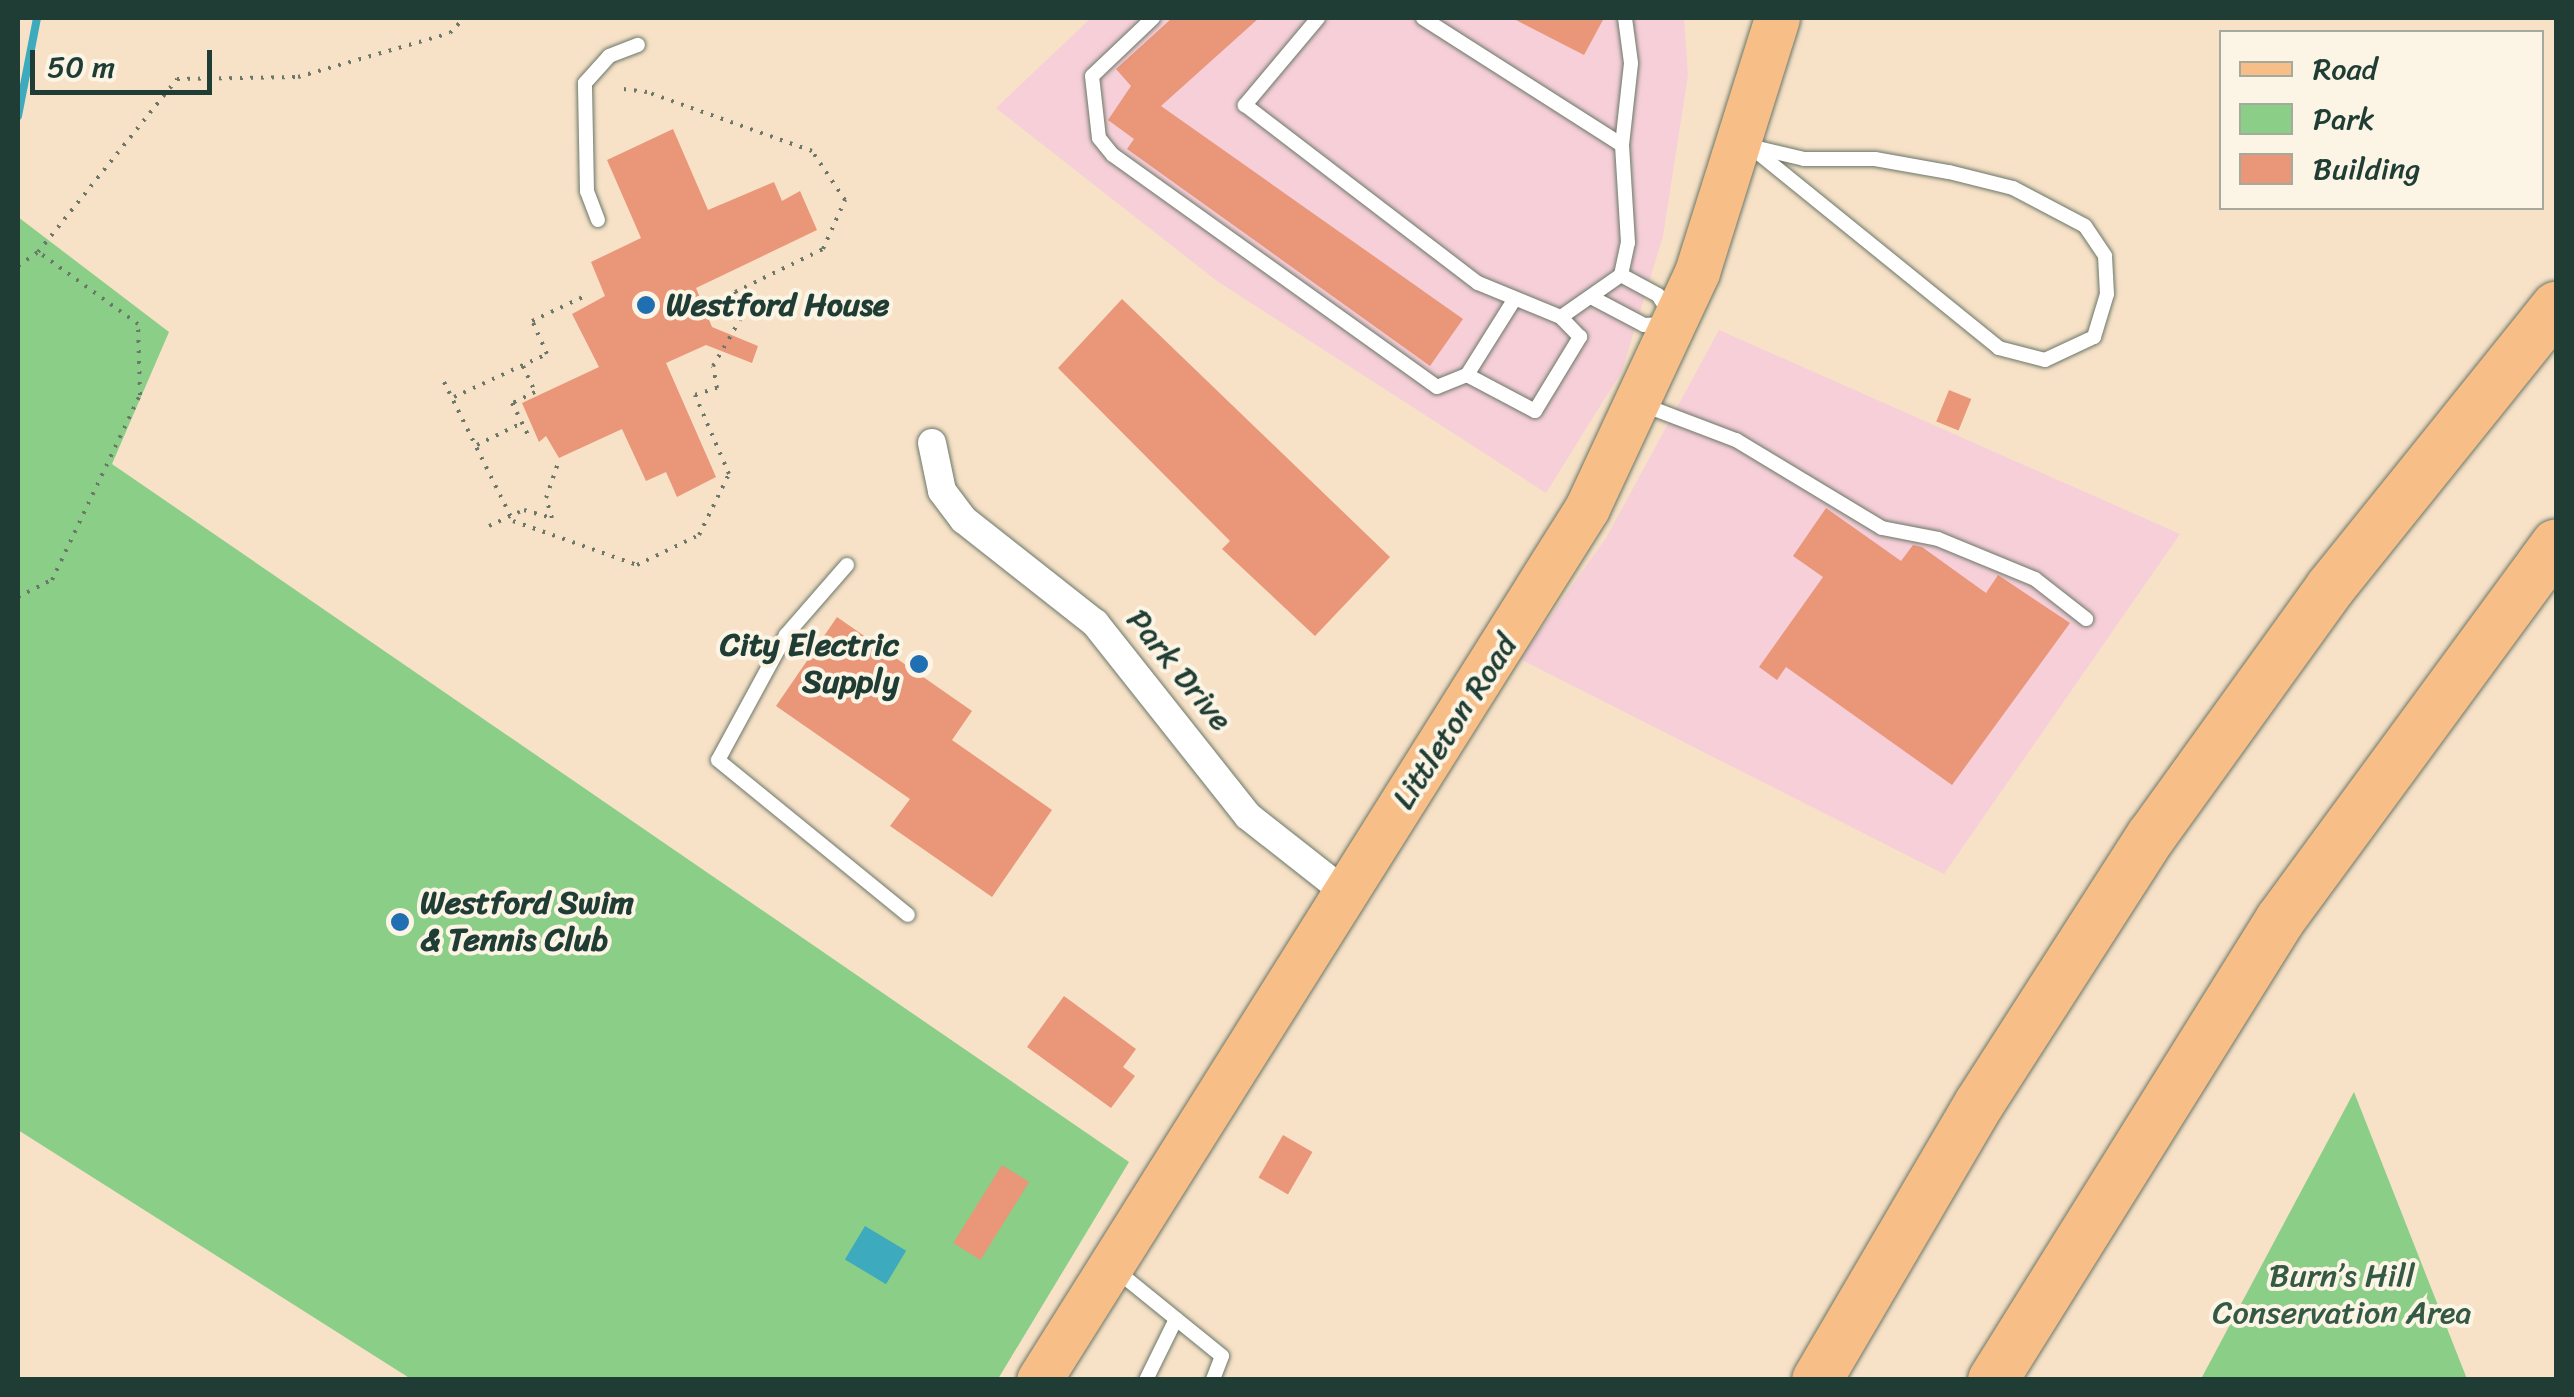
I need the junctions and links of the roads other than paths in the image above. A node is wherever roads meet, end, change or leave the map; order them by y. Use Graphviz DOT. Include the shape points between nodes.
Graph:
graph roads {
  1 [pos="1152,18"];
  2 [pos="1318,18"];
  3 [pos="1423,18"];
  4 [pos="1625,18"];
  5 [pos="1777,18"];
  6 [pos="638,45"];
  7 [pos="1622,145"];
  8 [pos="1749,148"];
  9 [pos="598,220"];
  10 [pos="1621,275"];
  11 [pos="1591,296"];
  12 [pos="1514,300"];
  13 [pos="2556,307"];
  14 [pos="1561,317"];
  15 [pos="1675,323"];
  16 [pos="1467,375"];
  17 [pos="1640,404"];
  18 [pos="932,443"];
  19 [pos="2556,544"];
  20 [pos="847,566"];
  21 [pos="2086,619"];
  22 [pos="1346,893"];
  23 [pos="908,914"];
  24 [pos="1109,1264"];
  25 [pos="1176,1319"];
  26 [pos="1039,1380"];
  27 [pos="1146,1380"];
  28 [pos="1213,1380"];
  29 [pos="1817,1380"];
  30 [pos="1993,1380"];
  1 -- 16 [label="lane" via="1092,76 1099,138 1113,155 1437,387"];
  2 -- 12 [label="lane" via="1245,105 1478,283"];
  3 -- 7 [label="lane"];
  4 -- 7 [label="lane" via="1631,63"];
  5 -- 8 [label="main road, Littleton Road"];
  6 -- 9 [label="lane" via="609,56 585,83 587,191"];
  7 -- 10 [label="lane" via="1628,243"];
  8 -- 8 [label="lane" via="1949,172 2012,188 2085,226 2104,256 2107,294 2094,337 2044,360 1999,348"];
  8 -- 15 [label="main road, Littleton Road"];
  10 -- 11 [label="lane"];
  10 -- 15 [label="lane" via="1658,295"];
  11 -- 14 [label="lane"];
  11 -- 15 [label="lane" via="1644,325"];
  12 -- 14 [label="lane"];
  12 -- 16 [label="lane"];
  13 -- 29 [label="highway" via="2330,588 2152,835 1903,1228"];
  14 -- 16 [label="lane" via="1580,337 1535,412"];
  15 -- 17 [label="main road, Littleton Road"];
  17 -- 21 [label="lane" via="1736,440 1882,528 1938,539 2035,578"];
  17 -- 22 [label="main road, Littleton Road" via="1558,561"];
  18 -- 22 [label="street, Park Drive" via="942,491 964,520 1095,623 1248,816"];
  19 -- 30 [label="highway" via="2280,920"];
  20 -- 23 [label="lane" via="786,635 718,760"];
  22 -- 24 [label="main road, Littleton Road"];
  24 -- 25 [label="lane"];
  24 -- 26 [label="main road, Littleton Road"];
  25 -- 27 [label="lane"];
  25 -- 28 [label="lane" via="1222,1356"];
}
